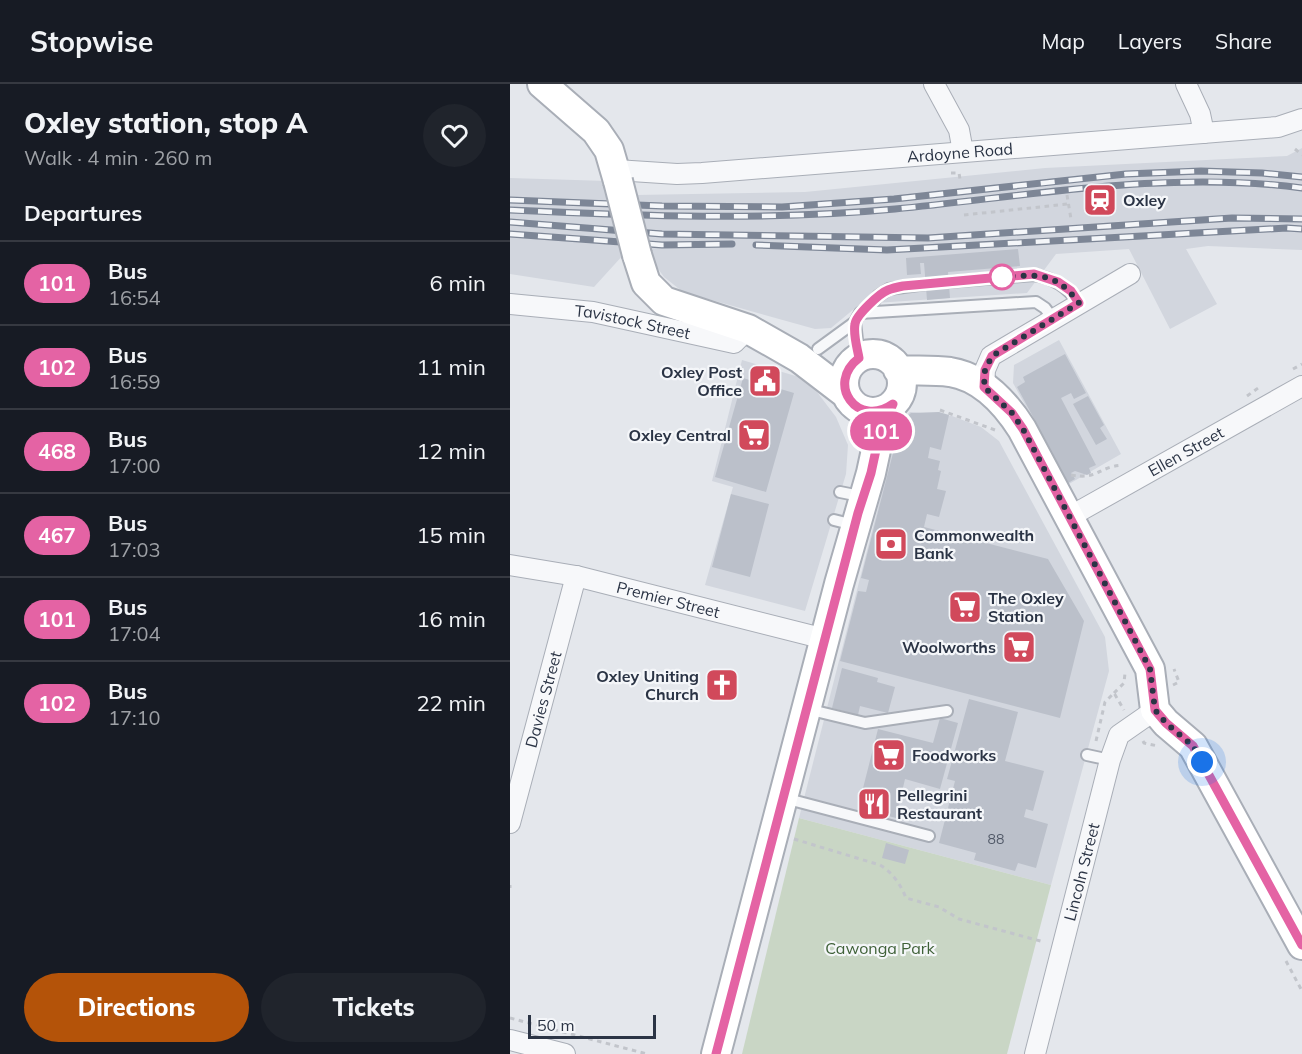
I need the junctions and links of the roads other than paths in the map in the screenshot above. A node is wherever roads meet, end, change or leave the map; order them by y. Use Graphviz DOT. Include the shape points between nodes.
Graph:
graph roads {
  1 [pos="542,84"];
  2 [pos="934,84"];
  3 [pos="1186,84"];
  4 [pos="1302,119"];
  5 [pos="1204,133"];
  6 [pos="963,152"];
  7 [pos="617,175"];
  8 [pos="1130,274"];
  9 [pos="949,282"];
  10 [pos="926,284"];
  11 [pos="1079,303"];
  12 [pos="510,304"];
  13 [pos="857,318"];
  14 [pos="1054,320"];
  15 [pos="748,329"];
  16 [pos="818,349"];
  17 [pos="857,359"];
  18 [pos="1302,386"];
  19 [pos="984,387"];
  20 [pos="896,390"];
  21 [pos="849,398"];
  22 [pos="849,509"];
  23 [pos="1069,517"];
  24 [pos="510,565"];
  25 [pos="576,576"];
  26 [pos="825,639"];
  27 [pos="807,709"];
  28 [pos="1155,710"];
  29 [pos="947,711"];
  30 [pos="1087,755"];
  31 [pos="1110,760"];
  32 [pos="784,798"];
  33 [pos="510,823"];
  34 [pos="928,836"];
  35 [pos="1302,945"];
  36 [pos="510,1040"];
  37 [pos="565,1054"];
  38 [pos="716,1054"];
  39 [pos="1035,1054"];
  1 -- 7 [label="main road" via="596,131 609,150"];
  2 -- 6 [label="street" via="959,130"];
  3 -- 5 [label="street"];
  4 -- 5 [label="street, Ardoyne Road" via="1278,127"];
  5 -- 6 [label="street, Ardoyne Road"];
  6 -- 7 [label="street, Ardoyne Road" via="694,174"];
  7 -- 15 [label="main road, bridge" via="646,283 664,301"];
  8 -- 11 [label="street"];
  9 -- 11 [label="lane" via="1034,274 1058,282"];
  10 -- 13 [label="lane" via="889,289"];
  11 -- 14 [label="street"];
  12 -- 15 [label="street, Tavistock Street" via="593,312 734,343"];
  13 -- 14 [label="lane" via="1036,302"];
  13 -- 16 [label="lane"];
  13 -- 17 [label="lane"];
  14 -- 19 [label="street" via="992,356 985,370"];
  15 -- 16 [label="main road" via="770,328"];
  15 -- 21 [label="main road" via="799,358"];
  16 -- 17 [label="main road"];
  17 -- 20 [label="main road" via="875,354 892,362"];
  17 -- 21 [label="main road" via="845,375"];
  18 -- 23 [label="street, Ellen Street"];
  19 -- 20 [label="main road"];
  19 -- 23 [label="main road" via="1023,429"];
  20 -- 21 [label="main road" via="885,409 876,412 858,408"];
  20 -- 22 [label="main road" via="879,436 871,473"];
  21 -- 22 [label="main road" via="862,446"];
  22 -- 26 [label="main road"];
  23 -- 28 [label="main road" via="1150,669"];
  24 -- 25 [label="street, Premier Street"];
  25 -- 26 [label="street, Premier Street"];
  25 -- 33 [label="street, Davies Street"];
  26 -- 27 [label="main road"];
  27 -- 29 [label="lane" via="865,723"];
  27 -- 32 [label="main road"];
  28 -- 31 [label="street, Lincoln Street" via="1119,735"];
  28 -- 35 [label="main road" via="1193,746"];
  30 -- 31 [label="lane"];
  31 -- 39 [label="street, Lincoln Street"];
  32 -- 34 [label="lane"];
  32 -- 38 [label="main road"];
  36 -- 37 [label="street"];
}
